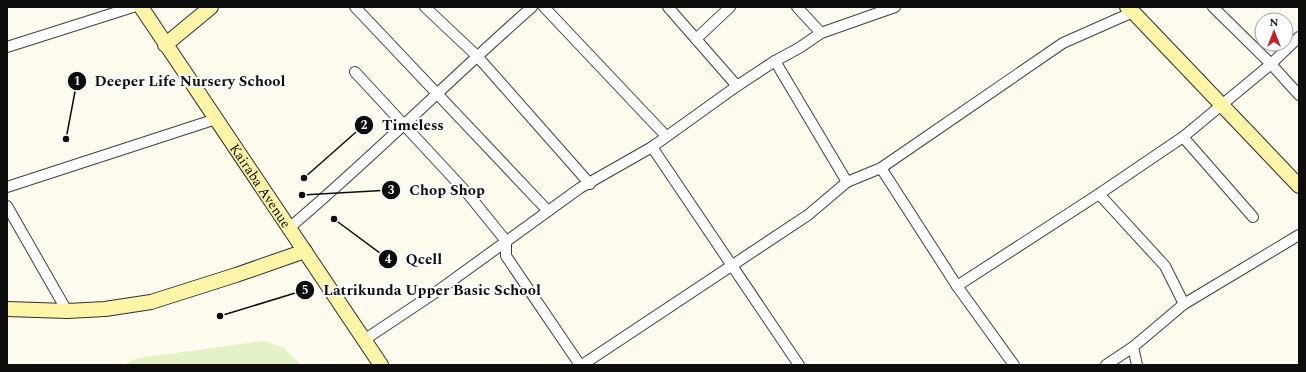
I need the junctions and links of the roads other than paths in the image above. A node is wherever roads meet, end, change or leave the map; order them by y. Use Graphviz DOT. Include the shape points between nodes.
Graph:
graph roads {
  1 [pos="133,7"];
  2 [pos="141,7"];
  3 [pos="211,7"];
  4 [pos="355,7"];
  5 [pos="425,7"];
  6 [pos="532,7"];
  7 [pos="544,7"];
  8 [pos="668,7"];
  9 [pos="730,7"];
  10 [pos="797,7"];
  11 [pos="895,7"];
  12 [pos="1213,7"];
  13 [pos="1130,9"];
  14 [pos="821,33"];
  15 [pos="1299,37"];
  16 [pos="696,39"];
  17 [pos="165,45"];
  18 [pos="7,47"];
  19 [pos="477,56"];
  20 [pos="775,61"];
  21 [pos="1271,64"];
  22 [pos="355,72"];
  23 [pos="737,86"];
  24 [pos="437,93"];
  25 [pos="1299,95"];
  26 [pos="1221,104"];
  27 [pos="216,119"];
  28 [pos="405,126"];
  29 [pos="666,136"];
  30 [pos="1183,137"];
  31 [pos="652,147"];
  32 [pos="881,168"];
  33 [pos="847,182"];
  34 [pos="590,184"];
  35 [pos="1299,186"];
  36 [pos="7,187"];
  37 [pos="1099,194"];
  38 [pos="7,206"];
  39 [pos="548,211"];
  40 [pos="1253,217"];
  41 [pos="289,228"];
  42 [pos="1299,235"];
  43 [pos="506,241"];
  44 [pos="305,251"];
  45 [pos="733,266"];
  46 [pos="957,286"];
  47 [pos="1184,304"];
  48 [pos="7,310"];
  49 [pos="67,312"];
  50 [pos="364,340"];
  51 [pos="1133,347"];
  52 [pos="381,365"];
  53 [pos="581,365"];
  54 [pos="799,365"];
  55 [pos="1014,365"];
  56 [pos="1106,365"];
  57 [pos="1137,365"];
  1 -- 18 [label="street"];
  2 -- 17 [label="street, Kairaba Avenue"];
  3 -- 17 [label="street"];
  4 -- 24 [label="street"];
  5 -- 19 [label="street"];
  6 -- 19 [label="street"];
  7 -- 29 [label="street"];
  8 -- 16 [label="street"];
  9 -- 16 [label="street"];
  10 -- 14 [label="street"];
  11 -- 14 [label="street"];
  12 -- 21 [label="street"];
  13 -- 26 [label="street"];
  13 -- 32 [label="street" via="1063,43"];
  14 -- 20 [label="street"];
  15 -- 21 [label="street"];
  16 -- 23 [label="street"];
  17 -- 27 [label="street, Kairaba Avenue"];
  19 -- 24 [label="street"];
  19 -- 34 [label="street"];
  20 -- 23 [label="street"];
  20 -- 33 [label="street"];
  21 -- 25 [label="street"];
  21 -- 26 [label="street"];
  22 -- 28 [label="street"];
  23 -- 29 [label="street"];
  24 -- 28 [label="street"];
  24 -- 39 [label="street"];
  26 -- 30 [label="street"];
  26 -- 35 [label="street"];
  27 -- 36 [label="street"];
  27 -- 41 [label="street, Kairaba Avenue"];
  28 -- 41 [label="street"];
  28 -- 43 [label="street" via="468,194"];
  29 -- 31 [label="street"];
  30 -- 37 [label="street"];
  30 -- 40 [label="street"];
  31 -- 34 [label="street"];
  31 -- 45 [label="street"];
  32 -- 33 [label="street"];
  32 -- 46 [label="street"];
  33 -- 45 [label="street" via="808,215"];
  34 -- 39 [label="street" via="580,188"];
  37 -- 46 [label="street"];
  37 -- 47 [label="street" via="1165,266"];
  38 -- 49 [label="street"];
  39 -- 43 [label="street"];
  41 -- 44 [label="street, Kairaba Avenue"];
  42 -- 47 [label="street"];
  43 -- 50 [label="street"];
  43 -- 53 [label="street" via="506,256"];
  44 -- 49 [label="street" via="236,276 150,302"];
  44 -- 50 [label="street, Kairaba Avenue"];
  45 -- 53 [label="street"];
  45 -- 54 [label="street"];
  46 -- 55 [label="street"];
  47 -- 51 [label="street"];
  48 -- 49 [label="street"];
  50 -- 52 [label="street, Kairaba Avenue"];
  51 -- 56 [label="street"];
  51 -- 57 [label="street"];
}
